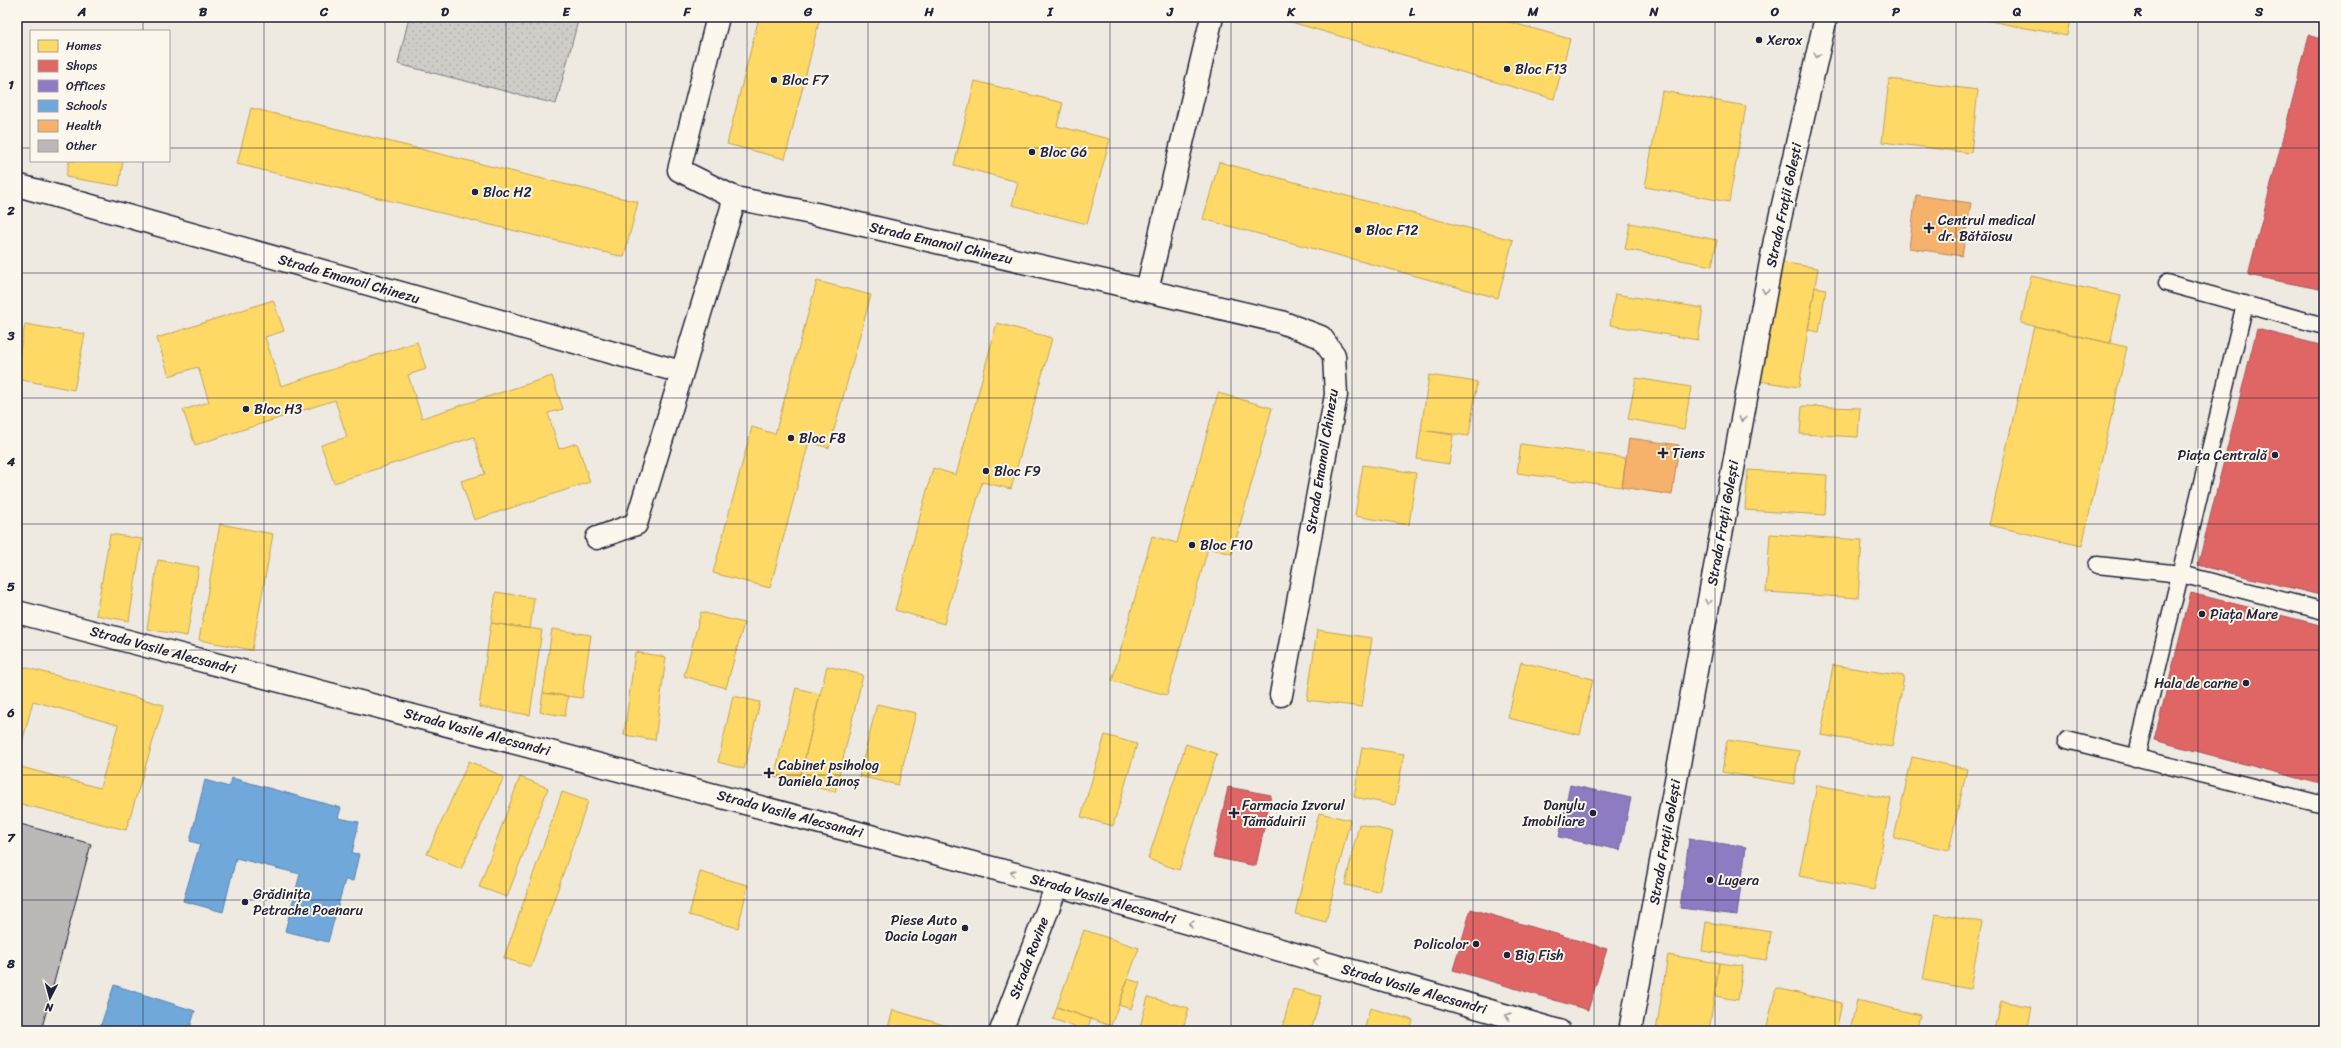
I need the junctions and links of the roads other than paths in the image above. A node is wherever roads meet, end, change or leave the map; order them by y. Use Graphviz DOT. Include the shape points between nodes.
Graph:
graph roads {
  1 [pos="718,17"];
  2 [pos="1212,17"];
  3 [pos="1826,17"];
  4 [pos="17,185"];
  5 [pos="735,198"];
  6 [pos="2167,283"];
  7 [pos="1148,290"];
  8 [pos="2245,304"];
  9 [pos="2324,326"];
  10 [pos="681,372"];
  11 [pos="597,538"];
  12 [pos="2097,565"];
  13 [pos="2180,574"];
  14 [pos="2324,611"];
  15 [pos="17,612"];
  16 [pos="1281,695"];
  17 [pos="2067,740"];
  18 [pos="2136,758"];
  19 [pos="2324,804"];
  20 [pos="1057,885"];
  21 [pos="1001,1031"];
  22 [pos="1559,1031"];
  23 [pos="1630,1031"];
  1 -- 5 [label="street, Strada Emanoil Chinezu" via="678,170"];
  2 -- 7 [label="street"];
  3 -- 23 [label="street, Strada Frații Golești, one-way" via="1775,240"];
  4 -- 10 [label="street, Strada Emanoil Chinezu"];
  5 -- 7 [label="street, Strada Emanoil Chinezu"];
  5 -- 10 [label="street"];
  6 -- 8 [label="lane"];
  7 -- 16 [label="street, Strada Emanoil Chinezu" via="1281,322 1321,337 1334,355 1336,395"];
  8 -- 9 [label="lane"];
  8 -- 13 [label="lane"];
  10 -- 11 [label="street" via="636,524"];
  12 -- 13 [label="lane"];
  13 -- 14 [label="lane"];
  13 -- 18 [label="lane"];
  20 -- 15 [label="street, Strada Vasile Alecsandri, one-way"];
  17 -- 18 [label="lane"];
  18 -- 19 [label="lane"];
  20 -- 21 [label="street, Strada Rovine"];
  22 -- 20 [label="street, Strada Vasile Alecsandri, one-way"];
}
